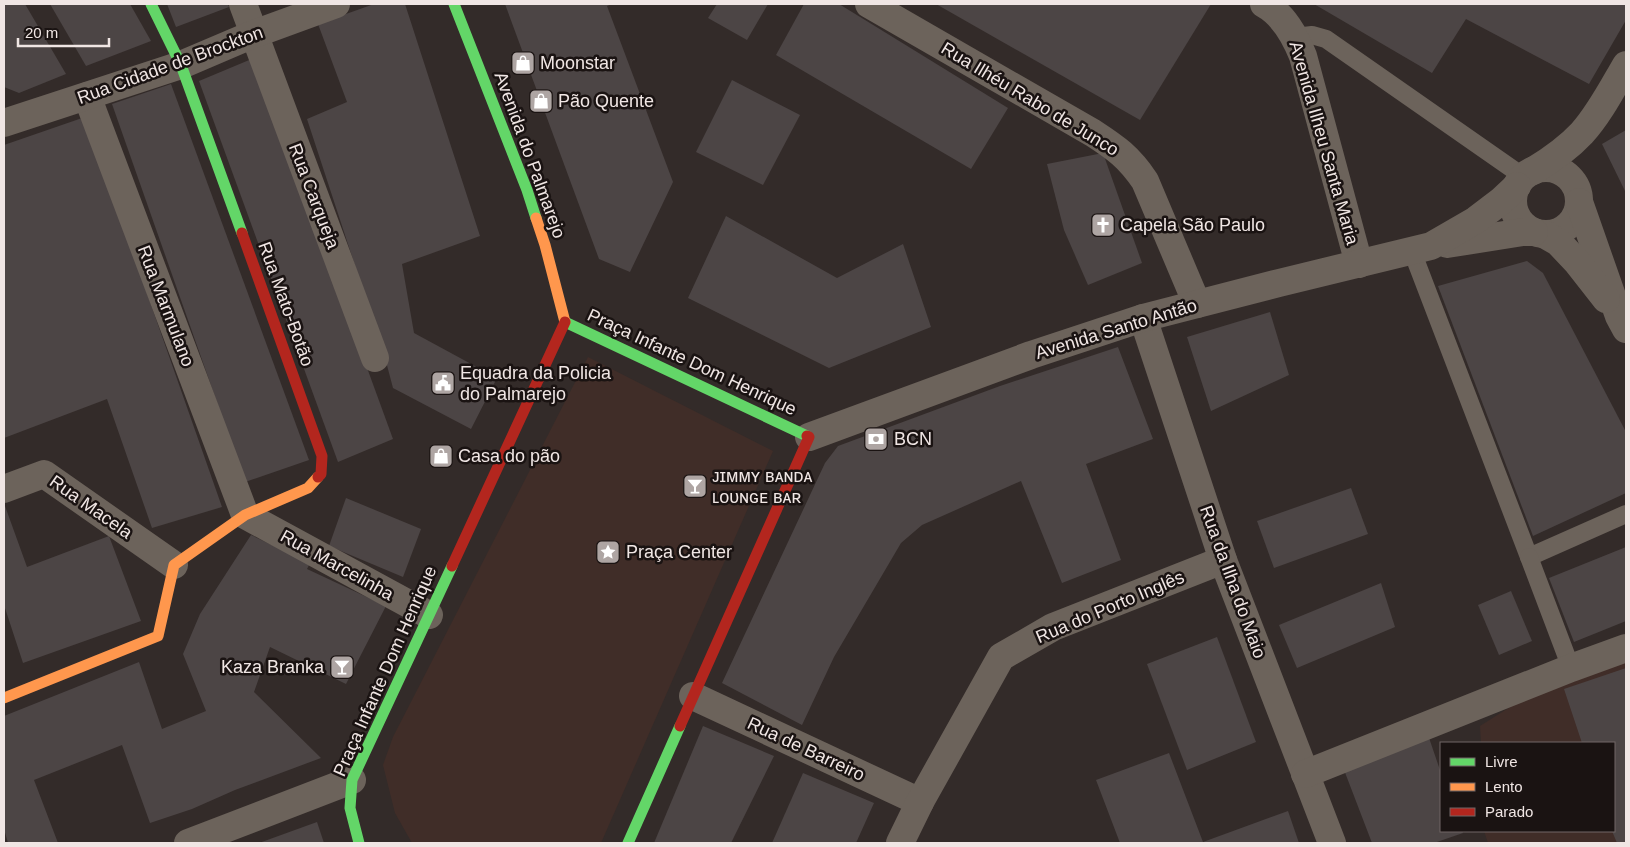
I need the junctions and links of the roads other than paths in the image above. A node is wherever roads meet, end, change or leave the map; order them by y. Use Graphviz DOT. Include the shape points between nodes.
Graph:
graph roads {
  1 [pos="151,4"];
  2 [pos="243,4"];
  3 [pos="336,4"];
  4 [pos="454,4"];
  5 [pos="869,4"];
  6 [pos="1268,5"];
  7 [pos="254,34"];
  8 [pos="1295,38"];
  9 [pos="1626,64"];
  10 [pos="181,65"];
  11 [pos="87,96"];
  12 [pos="1601,106"];
  13 [pos="4,123"];
  14 [pos="1525,178"];
  15 [pos="1579,197"];
  16 [pos="1539,233"];
  17 [pos="1422,249"];
  18 [pos="1359,264"];
  19 [pos="1197,304"];
  20 [pos="1144,318"];
  21 [pos="565,322"];
  22 [pos="1623,322"];
  23 [pos="375,358"];
  24 [pos="809,438"];
  25 [pos="4,489"];
  26 [pos="1626,514"];
  27 [pos="244,515"];
  28 [pos="1528,557"];
  29 [pos="1223,560"];
  30 [pos="174,565"];
  31 [pos="428,615"];
  32 [pos="1626,648"];
  33 [pos="1571,668"];
  34 [pos="693,696"];
  35 [pos="4,698"];
  36 [pos="1305,774"];
  37 [pos="352,780"];
  38 [pos="920,802"];
  39 [pos="188,843"];
  40 [pos="359,843"];
  41 [pos="628,843"];
  42 [pos="900,843"];
  43 [pos="1332,843"];
  1 -- 10 [label="street, Rua Mato-Botão"];
  2 -- 7 [label="street, Rua Carqueja"];
  3 -- 7 [label="street, Rua Cidade de Brockton"];
  4 -- 21 [label="street, Avenida do Palmarejo" via="527,190"];
  5 -- 19 [label="street, Rua Ilhéu Rabo de Junco" via="1123,153 1145,181"];
  6 -- 8 [label="street, Avenida Ilheu Santa Maria"];
  7 -- 10 [label="street, Rua Cidade de Brockton"];
  7 -- 23 [label="street, Rua Carqueja"];
  8 -- 14 [label="lane" via="1312,35 1326,39"];
  8 -- 18 [label="street, Avenida Ilheu Santa Maria" via="1303,56"];
  9 -- 12 [label="street"];
  10 -- 11 [label="street, Rua Cidade de Brockton"];
  10 -- 27 [label="street, Rua Mato-Botão" via="322,456 321,474 308,488"];
  11 -- 13 [label="street, Rua Cidade de Brockton"];
  11 -- 27 [label="street, Rua Marmulano"];
  12 -- 14 [label="street, Avenida Santo Antão" via="1571,144"];
  12 -- 15 [label="street" via="1584,144"];
  14 -- 15 [label="street" via="1545,168 1556,169 1567,175"];
  14 -- 16 [label="street" via="1514,197 1514,208 1524,226"];
  14 -- 17 [label="street, Avenida Santo Antão" via="1476,220"];
  15 -- 16 [label="street" via="1578,212 1572,222 1554,233"];
  15 -- 22 [label="street"];
  16 -- 17 [label="street, Avenida Santo Antão" via="1523,232"];
  16 -- 22 [label="street" via="1558,242 1568,252"];
  17 -- 18 [label="street, Avenida Santo Antão"];
  17 -- 28 [label="lane"];
  18 -- 19 [label="street, Avenida Santo Antão"];
  19 -- 20 [label="street, Avenida Santo Antão"];
  20 -- 24 [label="street, Avenida Santo Antão" via="1032,355"];
  20 -- 29 [label="street, Rua da Ilha do Maio"];
  21 -- 24 [label="street, Praça Infante Dom Henrique"];
  21 -- 31 [label="street, Praça Infante Dom Henrique"];
  24 -- 34 [label="street, Praça Infante Dom Henrique"];
  25 -- 30 [label="street, Rua Macela" via="44,474"];
  26 -- 28 [label="lane"];
  27 -- 30 [label="street, Rua Mato-Botão"];
  27 -- 31 [label="street, Rua Marcelinha"];
  28 -- 33 [label="lane"];
  29 -- 36 [label="street, Rua da Ilha do Maio"];
  29 -- 38 [label="street, Rua do Porto Inglês" via="1053,627 1001,657"];
  30 -- 35 [label="street" via="158,636"];
  31 -- 37 [label="street, Praça Infante Dom Henrique"];
  32 -- 33 [label="street"];
  33 -- 36 [label="street"];
  34 -- 38 [label="street, Rua de Barreiro"];
  34 -- 41 [label="street, Praça Infante Dom Henrique"];
  36 -- 43 [label="street, Rua da Ilha do Maio"];
  37 -- 39 [label="street"];
  37 -- 40 [label="street, Praça Infante Dom Henrique" via="350,808"];
  38 -- 42 [label="street, Rua do Porto Inglês"];
}
